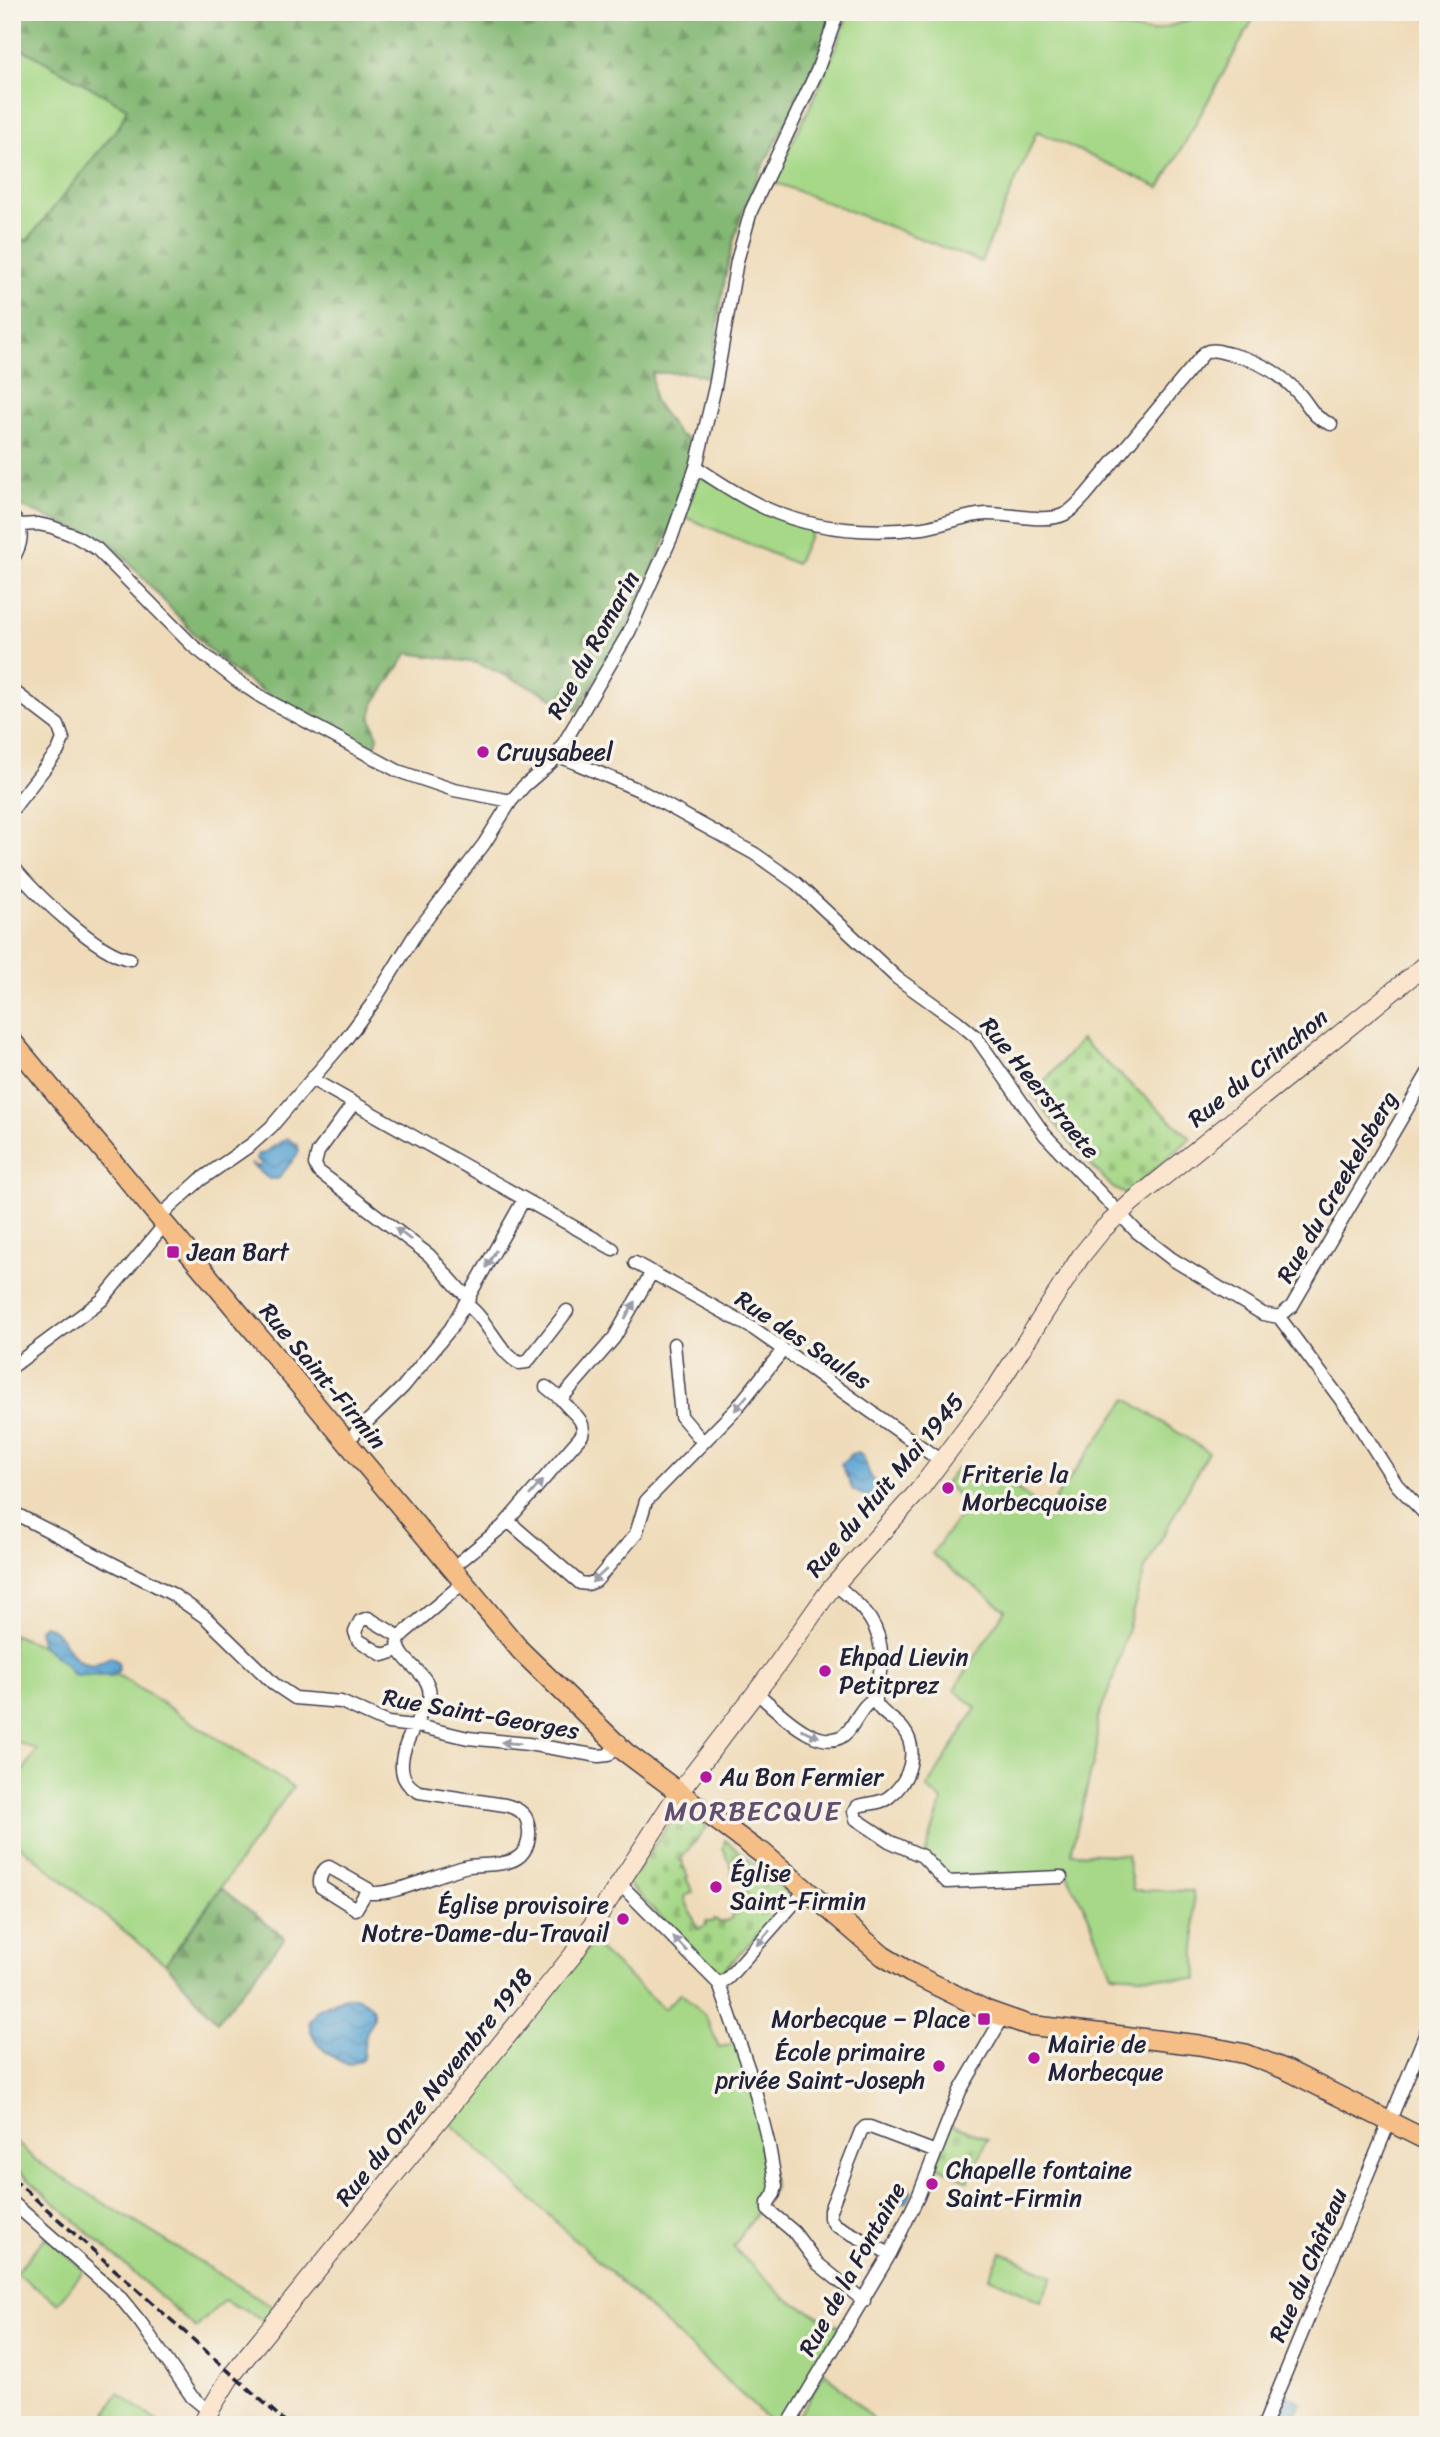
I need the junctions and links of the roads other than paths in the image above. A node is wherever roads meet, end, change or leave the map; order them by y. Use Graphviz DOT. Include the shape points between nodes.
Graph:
graph roads {
  1 [pos="838,12"];
  2 [pos="1331,424"];
  3 [pos="696,467"];
  4 [pos="16,520"];
  5 [pos="12,560"];
  6 [pos="12,690"];
  7 [pos="557,755"];
  8 [pos="511,801"];
  9 [pos="12,810"];
  10 [pos="12,865"];
  11 [pos="130,959"];
  12 [pos="1428,963"];
  13 [pos="14,1043"];
  14 [pos="1428,1073"];
  15 [pos="313,1080"];
  16 [pos="353,1104"];
  17 [pos="524,1199"];
  18 [pos="1119,1214"];
  19 [pos="162,1221"];
  20 [pos="613,1249"];
  21 [pos="635,1263"];
  22 [pos="652,1272"];
  23 [pos="468,1301"];
  24 [pos="567,1311"];
  25 [pos="1279,1317"];
  26 [pos="674,1344"];
  27 [pos="783,1350"];
  28 [pos="12,1367"];
  29 [pos="546,1387"];
  30 [pos="561,1399"];
  31 [pos="346,1442"];
  32 [pos="703,1442"];
  33 [pos="941,1461"];
  34 [pos="12,1512"];
  35 [pos="1428,1517"];
  36 [pos="508,1521"];
  37 [pos="457,1576"];
  38 [pos="835,1584"];
  39 [pos="757,1693"];
  40 [pos="875,1699"];
  41 [pos="416,1726"];
  42 [pos="619,1743"];
  43 [pos="682,1790"];
  44 [pos="1061,1877"];
  45 [pos="621,1884"];
  46 [pos="805,1891"];
  47 [pos="366,1892"];
  48 [pos="719,1984"];
  49 [pos="1003,2017"];
  50 [pos="1428,2028"];
  51 [pos="1390,2122"];
  52 [pos="1428,2141"];
  53 [pos="936,2152"];
  54 [pos="12,2202"];
  55 [pos="890,2254"];
  56 [pos="864,2301"];
  57 [pos="205,2418"];
  58 [pos="788,2425"];
  59 [pos="1264,2425"];
  1 -- 3 [label="street, Rue du Romarin" via="817,71 762,182 747,223"];
  2 -- 3 [label="street" via="1315,416 1300,394 1273,371 1246,358 1210,350 1094,486 1060,516 985,514 918,528 829,527 765,509"];
  3 -- 7 [label="street, Rue du Romarin" via="638,615"];
  4 -- 5 [label="street" via="19,547"];
  4 -- 8 [label="street" via="60,530 97,550 201,653 263,698 398,771 454,790"];
  6 -- 9 [label="street" via="58,725 63,739"];
  7 -- 8 [label="street, Rue du Romarin"];
  7 -- 18 [label="street, Rue Heerstraete" via="639,790 755,854 796,883 897,978 971,1032 1045,1135"];
  8 -- 15 [label="street, Rue du Romarin" via="484,845 416,933 366,1013"];
  10 -- 11 [label="street" via="47,903 112,954"];
  12 -- 18 [label="street, Rue du Crinchon"];
  13 -- 19 [label="main road, Rue Saint-Firmin"];
  14 -- 25 [label="street, Rue du Creekelsberg" via="1292,1307"];
  15 -- 16 [label="street"];
  15 -- 19 [label="street, Rue du Romarin" via="259,1138 200,1180"];
  16 -- 17 [label="street"];
  23 -- 16 [label="street, one-way" via="429,1255 318,1171 318,1152"];
  17 -- 20 [label="street"];
  17 -- 23 [label="street, one-way"];
  18 -- 25 [label="street, Rue Heerstraete" via="1172,1259 1263,1314"];
  18 -- 33 [label="street, Rue du Huit Mai 1945" via="1081,1256 996,1388"];
  19 -- 28 [label="street" via="102,1300"];
  19 -- 31 [label="main road, Rue Saint-Firmin"];
  21 -- 22 [label="street, Rue des Saules"];
  22 -- 27 [label="street, Rue des Saules"];
  30 -- 22 [label="street, one-way" via="614,1338"];
  23 -- 24 [label="street" via="519,1363 527,1362"];
  23 -- 31 [label="street" via="408,1381"];
  25 -- 35 [label="street" via="1353,1416 1397,1485"];
  26 -- 32 [label="street" via="681,1416"];
  27 -- 32 [label="street, one-way"];
  27 -- 33 [label="street, Rue des Saules"];
  29 -- 30 [label="street"];
  36 -- 30 [label="street, one-way" via="582,1435 582,1422"];
  31 -- 37 [label="main road, Rue Saint-Firmin"];
  32 -- 36 [label="street, one-way" via="646,1501 636,1534 593,1583 578,1581"];
  33 -- 38 [label="street, Rue du Huit Mai 1945"];
  34 -- 41 [label="street, Rue Saint-Georges" via="172,1594 205,1617 290,1695 341,1702 382,1722"];
  36 -- 37 [label="street"];
  37 -- 41 [label="street" via="400,1643 431,1689"];
  37 -- 42 [label="main road, Rue Saint-Firmin" via="521,1651"];
  38 -- 39 [label="street, Rue du Huit Mai 1945"];
  38 -- 40 [label="street" via="865,1611 877,1633 881,1663"];
  39 -- 40 [label="street, one-way" via="802,1731 826,1739 845,1734"];
  39 -- 43 [label="street, Rue du Huit Mai 1945"];
  40 -- 44 [label="street" via="906,1734 911,1764 891,1796 860,1805 855,1809 856,1819 922,1856 952,1883"];
  42 -- 41 [label="street, Rue Saint-Georges, one-way" via="608,1755 599,1756"];
  41 -- 47 [label="street" via="401,1763 407,1784 431,1795 518,1810 528,1824 526,1847 511,1860 456,1869 381,1894"];
  42 -- 43 [label="main road, Rue Saint-Firmin"];
  43 -- 45 [label="street, Rue du Onze Novembre 1918"];
  43 -- 46 [label="main road, Rue Saint-Firmin" via="709,1804"];
  48 -- 45 [label="street, one-way"];
  45 -- 57 [label="street, Rue du Onze Novembre 1918" via="573,1955 233,2374"];
  46 -- 48 [label="street, one-way"];
  46 -- 49 [label="main road, Rue Saint-Firmin" via="889,1961"];
  48 -- 56 [label="street" via="751,2075 769,2146 776,2189 768,2210 791,2228 817,2263"];
  49 -- 51 [label="main road, Rue Saint-Firmin" via="1043,2027 1235,2051 1287,2070"];
  49 -- 53 [label="street, Rue de la Fontaine" via="960,2091"];
  50 -- 51 [label="street, Rue du Château"];
  51 -- 52 [label="main road, Rue Saint-Firmin"];
  51 -- 59 [label="street, Rue du Château"];
  53 -- 55 [label="street, Rue de la Fontaine"];
  53 -- 55 [label="street" via="870,2127 861,2130 830,2218"];
  54 -- 57 [label="street" via="119,2297"];
  55 -- 56 [label="street, Rue de la Fontaine"];
  56 -- 58 [label="street, Rue de la Fontaine"];
}
